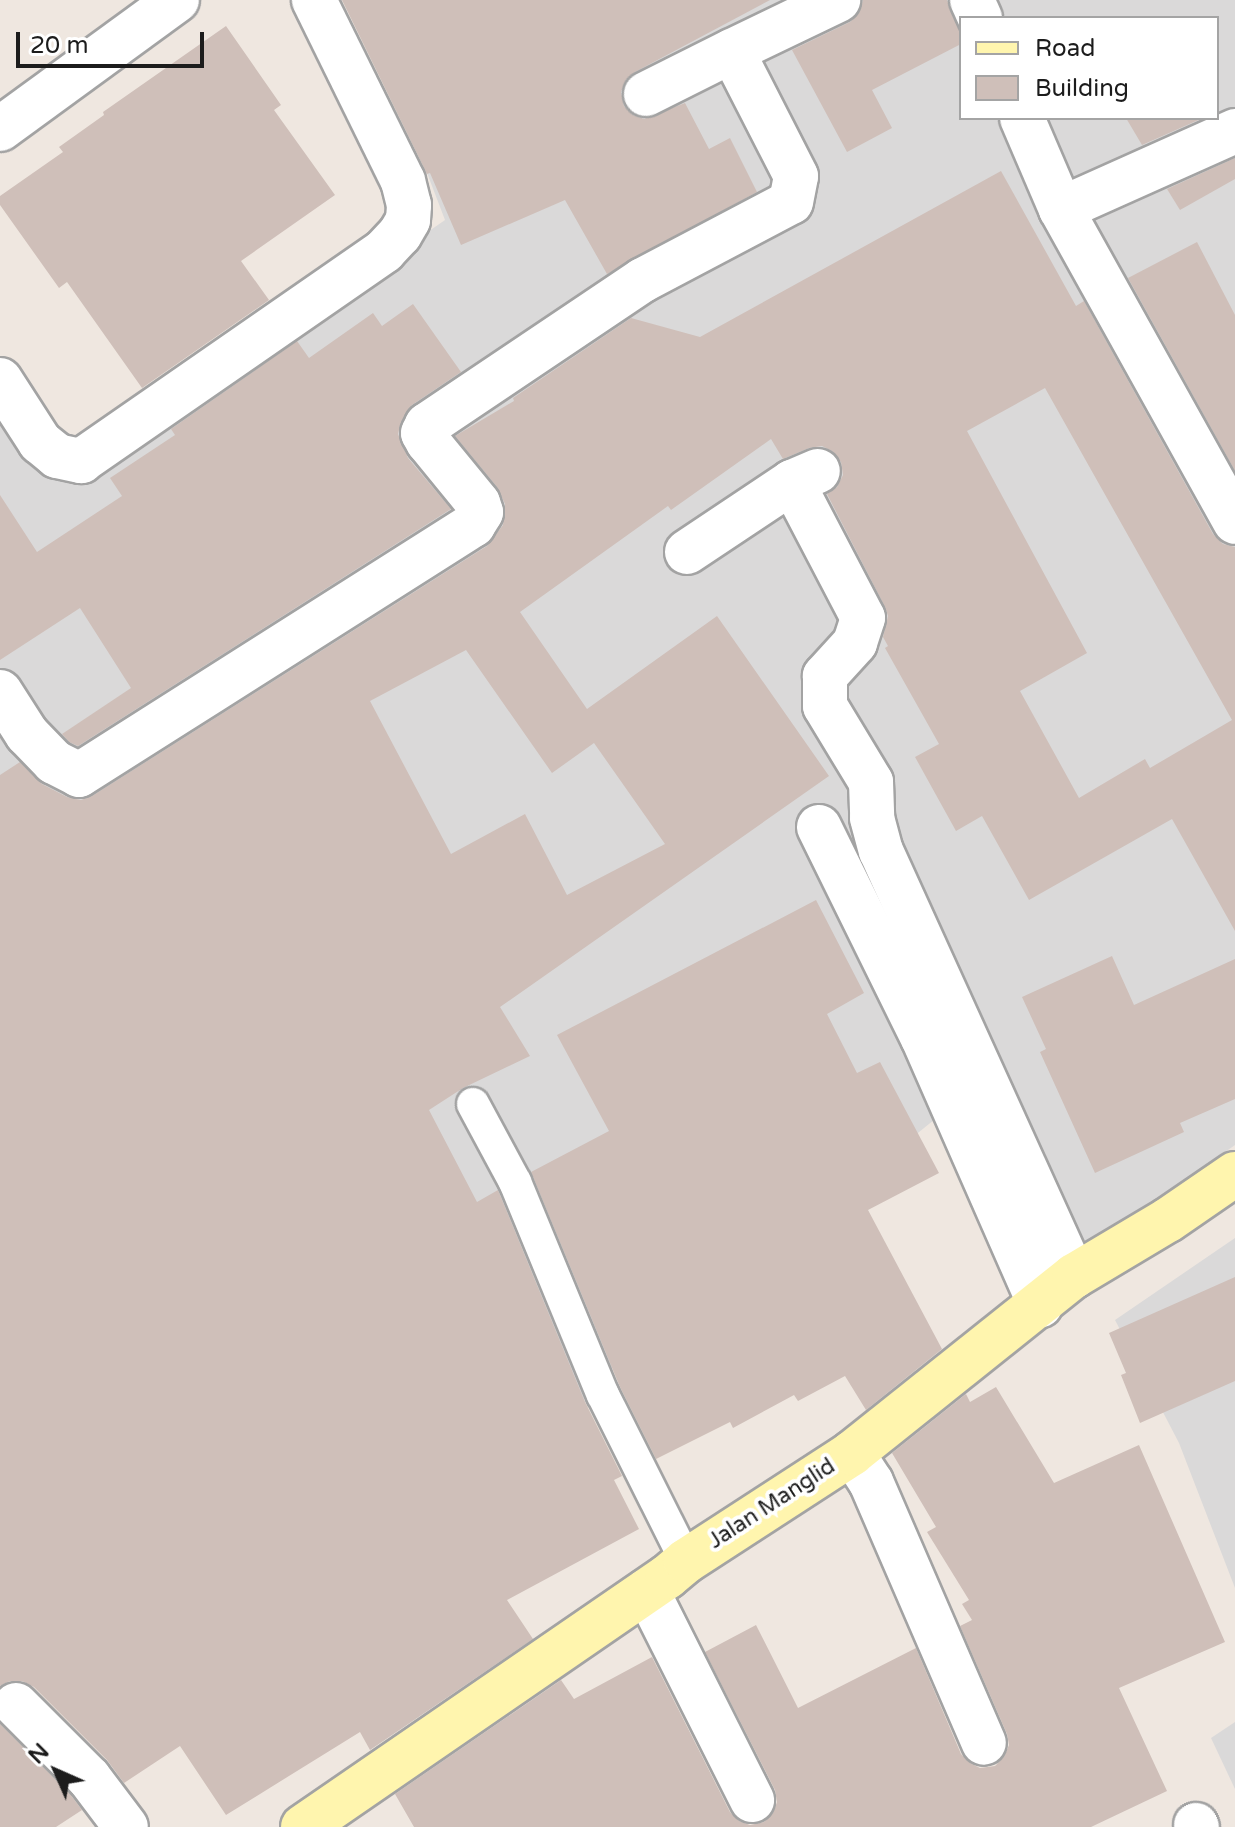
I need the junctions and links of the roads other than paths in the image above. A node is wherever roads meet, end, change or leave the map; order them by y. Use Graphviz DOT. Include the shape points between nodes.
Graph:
graph roads {
  1 [pos="177,0"];
  2 [pos="314,0"];
  3 [pos="838,0"];
  4 [pos="732,51"];
  5 [pos="646,94"];
  6 [pos="1023,120"];
  7 [pos="0,129"];
  8 [pos="1235,131"];
  9 [pos="1061,209"];
  10 [pos="0,380"];
  11 [pos="1235,522"];
  12 [pos="687,552"];
  13 [pos="0,692"];
  14 [pos="819,827"];
  15 [pos="473,1104"];
  16 [pos="1235,1174"];
  17 [pos="1074,1276"];
  18 [pos="1040,1305"];
  19 [pos="852,1453"];
  20 [pos="686,1561"];
  21 [pos="647,1591"];
  22 [pos="16,1705"];
  23 [pos="984,1743"];
  24 [pos="752,1800"];
  25 [pos="126,1827"];
  26 [pos="303,1827"];
  1 -- 7 [label="street"];
  2 -- 10 [label="street" via="403,181 409,205 400,234 384,251 81,461 57,456 40,442"];
  3 -- 4 [label="street"];
  4 -- 5 [label="street"];
  4 -- 13 [label="street" via="796,176 791,202 643,280 427,425 423,433 428,442 478,503 481,512 473,525 79,775 54,762 27,734"];
  6 -- 9 [label="street"];
  8 -- 9 [label="street"];
  9 -- 11 [label="street"];
  12 -- 17 [label="street" via="805,476 863,618 855,643 825,676 825,706 873,787 872,818 881,851"];
  14 -- 18 [label="street" via="923,1038"];
  15 -- 20 [label="lane" via="515,1182 603,1395"];
  16 -- 17 [label="street, Jalan Manglid"];
  17 -- 18 [label="street, Jalan Manglid"];
  18 -- 19 [label="street, Jalan Manglid"];
  19 -- 20 [label="street, Jalan Manglid"];
  19 -- 23 [label="street" via="871,1482"];
  20 -- 21 [label="street, Jalan Manglid"];
  21 -- 24 [label="street"];
  21 -- 26 [label="street, Jalan Manglid"];
  22 -- 25 [label="street" via="89,1778"];
}
